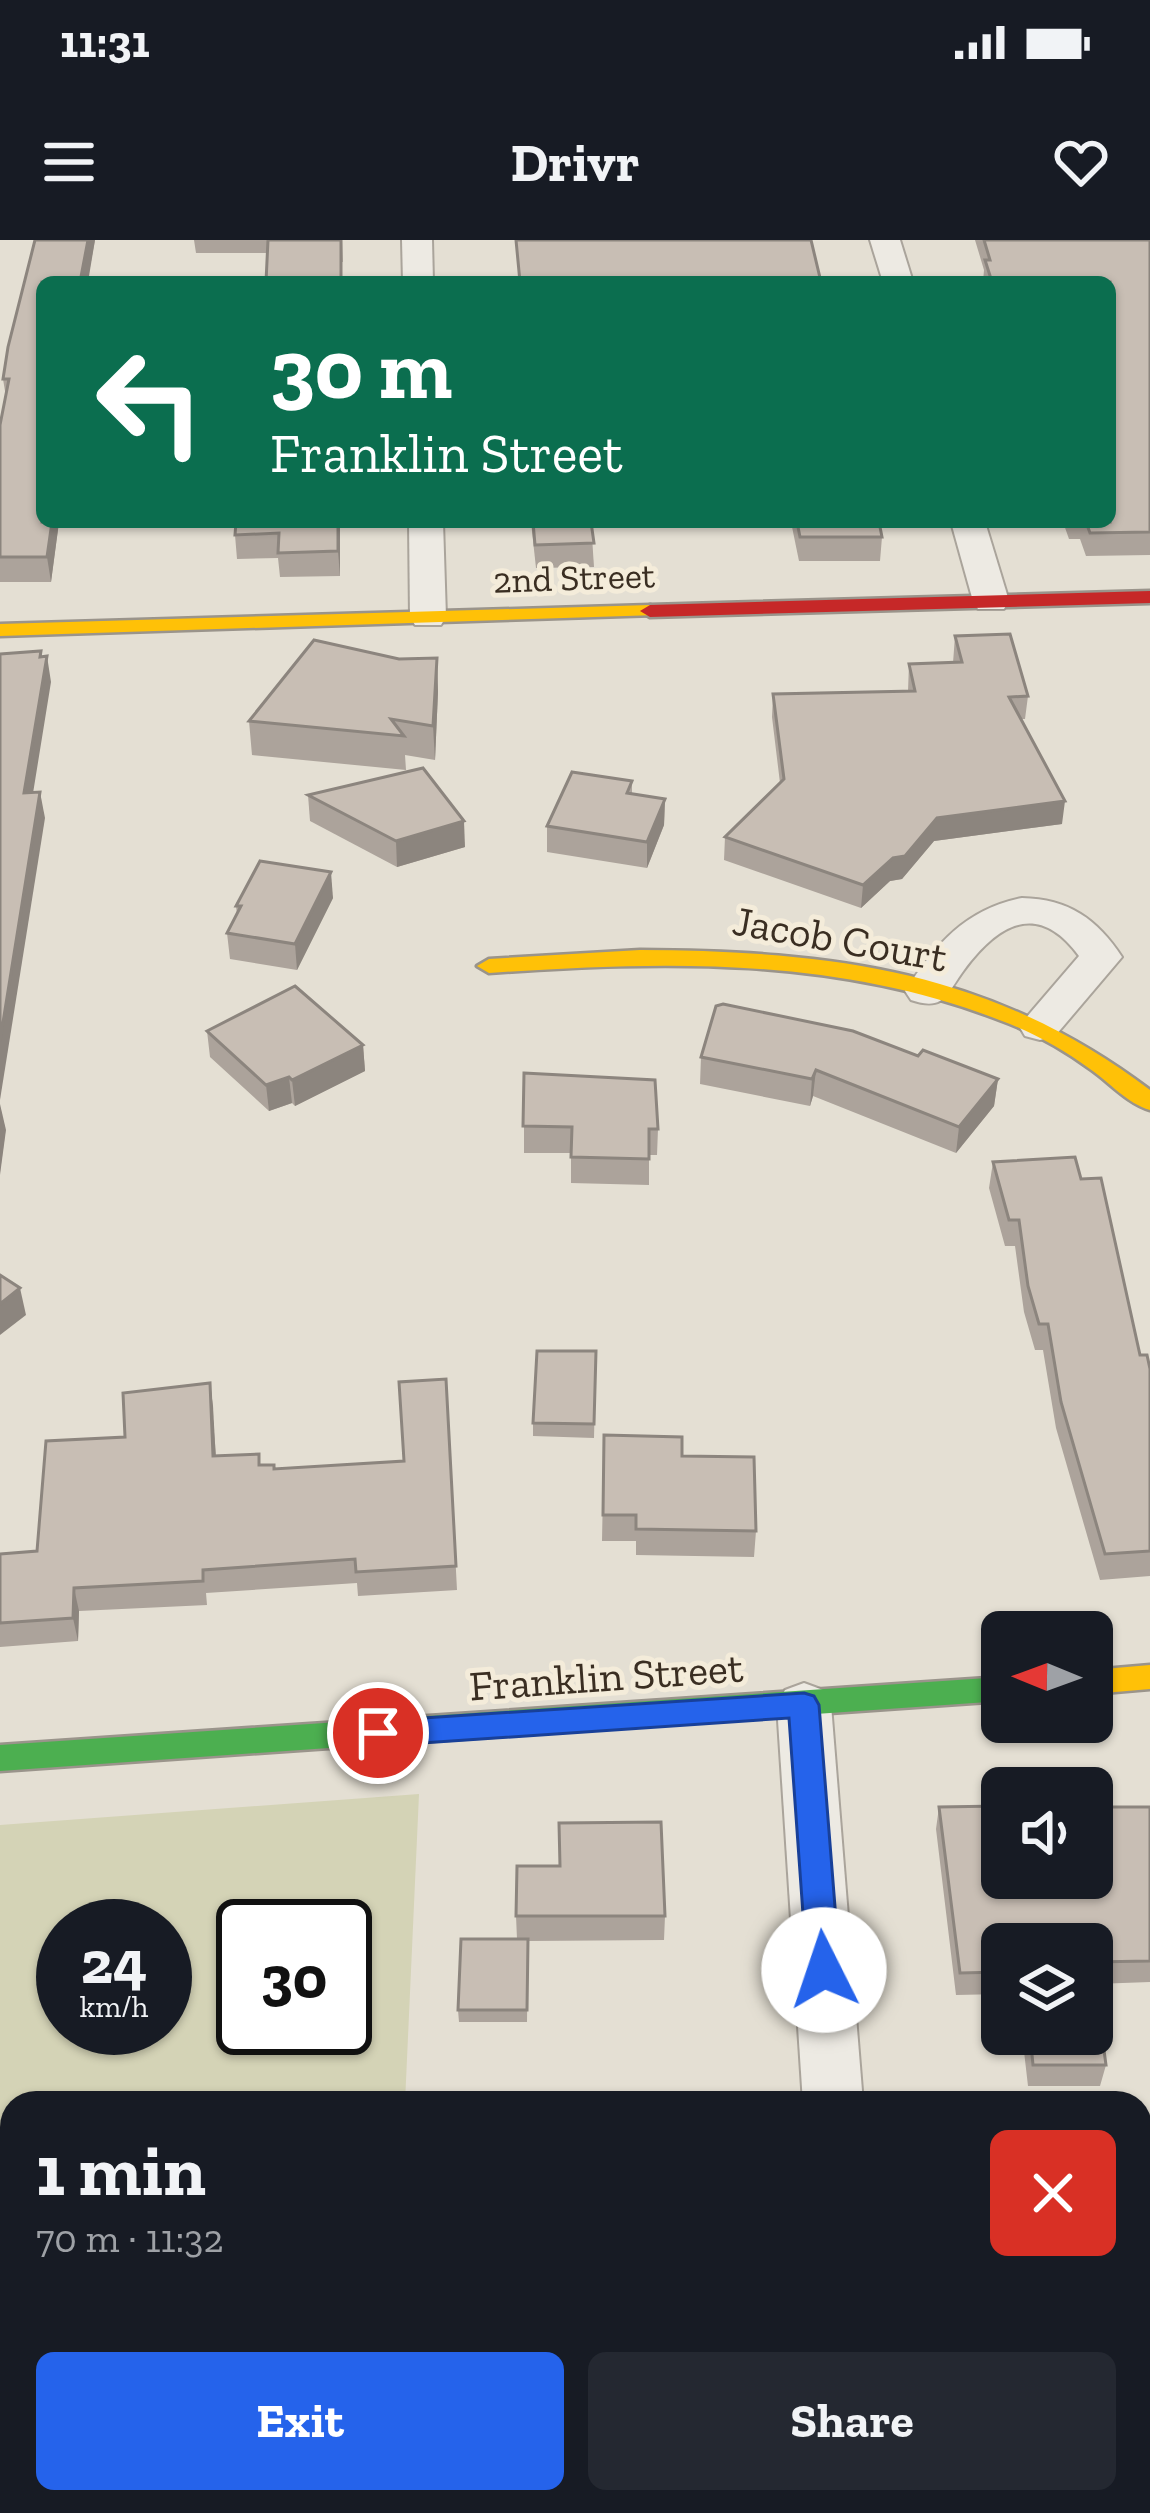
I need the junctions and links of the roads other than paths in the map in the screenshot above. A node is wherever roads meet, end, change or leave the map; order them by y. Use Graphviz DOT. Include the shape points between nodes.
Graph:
graph roads {
  1 [pos="417,240"];
  2 [pos="885,240"];
  3 [pos="418,276"];
  4 [pos="896,276"];
  5 [pos="425,528"];
  6 [pos="970,528"];
  7 [pos="1150,597"];
  8 [pos="992,602"];
  9 [pos="428,617"];
  10 [pos="0,630"];
  11 [pos="489,966"];
  12 [pos="926,991"];
  13 [pos="1040,1026"];
  14 [pos="1150,1102"];
  15 [pos="1150,1677"];
  16 [pos="1113,1680"];
  17 [pos="981,1691"];
  18 [pos="804,1705"];
  19 [pos="0,1758"];
  20 [pos="832,2091"];
  1 -- 3 [label="street"];
  2 -- 4 [label="street"];
  5 -- 9 [label="street"];
  6 -- 8 [label="street"];
  7 -- 8 [label="street, 2nd Street"];
  8 -- 9 [label="street, 2nd Street"];
  9 -- 10 [label="street, 2nd Street"];
  11 -- 12 [label="street, Jacob Court" via="671,955 781,964"];
  12 -- 13 [label="street, Jacob Court"];
  12 -- 13 [label="street" via="986,922 1044,911 1090,935 1101,957"];
  13 -- 14 [label="street, Jacob Court" via="1111,1067"];
  15 -- 16 [label="street"];
  17 -- 18 [label="street, Franklin Street"];
  18 -- 19 [label="street, Franklin Street"];
  18 -- 20 [label="street"];
}
